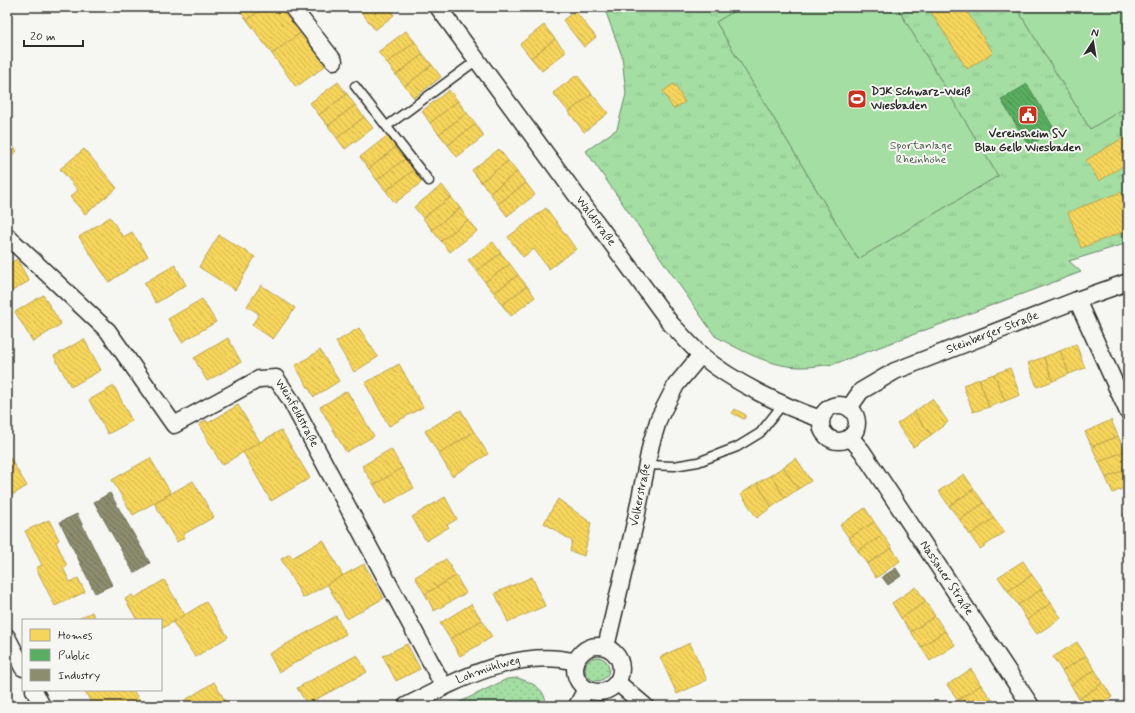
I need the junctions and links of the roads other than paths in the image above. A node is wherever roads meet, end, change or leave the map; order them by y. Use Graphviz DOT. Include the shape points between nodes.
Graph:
graph roads {
  1 [pos="292,7"];
  2 [pos="438,7"];
  3 [pos="477,60"];
  4 [pos="334,61"];
  5 [pos="355,86"];
  6 [pos="387,126"];
  7 [pos="429,181"];
  8 [pos="7,236"];
  9 [pos="1128,282"];
  10 [pos="1077,300"];
  11 [pos="701,355"];
  12 [pos="782,404"];
  13 [pos="849,408"];
  14 [pos="1128,412"];
  15 [pos="821,419"];
  16 [pos="850,437"];
  17 [pos="647,465"];
  18 [pos="7,637"];
  19 [pos="606,647"];
  20 [pos="576,662"];
  21 [pos="22,666"];
  22 [pos="618,683"];
  23 [pos="444,687"];
  24 [pos="586,689"];
  25 [pos="34,691"];
  26 [pos="42,706"];
  27 [pos="406,706"];
  28 [pos="576,706"];
  29 [pos="645,706"];
  30 [pos="1031,706"];
  1 -- 4 [label="street"];
  2 -- 3 [label="street, Waldstraße"];
  3 -- 6 [label="lane"];
  3 -- 11 [label="street, Waldstraße" via="671,324"];
  5 -- 6 [label="lane"];
  6 -- 7 [label="lane"];
  8 -- 23 [label="street, Weinfeldstraße" via="108,331 174,424 259,378 276,378 290,399"];
  9 -- 10 [label="street, Steinberger Straße"];
  10 -- 13 [label="street, Steinberger Straße" via="895,371 861,391"];
  10 -- 14 [label="street"];
  11 -- 12 [label="street, Waldstraße" via="718,368"];
  11 -- 17 [label="street, Volkerstraße" via="676,385 659,418"];
  12 -- 15 [label="street"];
  12 -- 17 [label="lane" via="760,432 737,447 698,462 674,466"];
  13 -- 15 [label="street" via="841,404 832,406 825,411"];
  13 -- 16 [label="street" via="856,416 857,422"];
  15 -- 16 [label="street" via="822,430 829,438 840,440"];
  16 -- 30 [label="street, Nassauer Straße" via="862,451"];
  17 -- 19 [label="street, Volkerstraße"];
  18 -- 21 [label="street"];
  19 -- 20 [label="street" via="592,646 585,650"];
  19 -- 22 [label="street" via="613,651 621,662"];
  20 -- 23 [label="street, Lohmühlweg" via="542,657 518,661 494,667"];
  20 -- 24 [label="street" via="576,674"];
  22 -- 24 [label="street" via="613,688 600,692"];
  22 -- 29 [label="street"];
  23 -- 27 [label="street, Lohmühlweg"];
  24 -- 28 [label="street"];
  25 -- 26 [label="street"];
}
